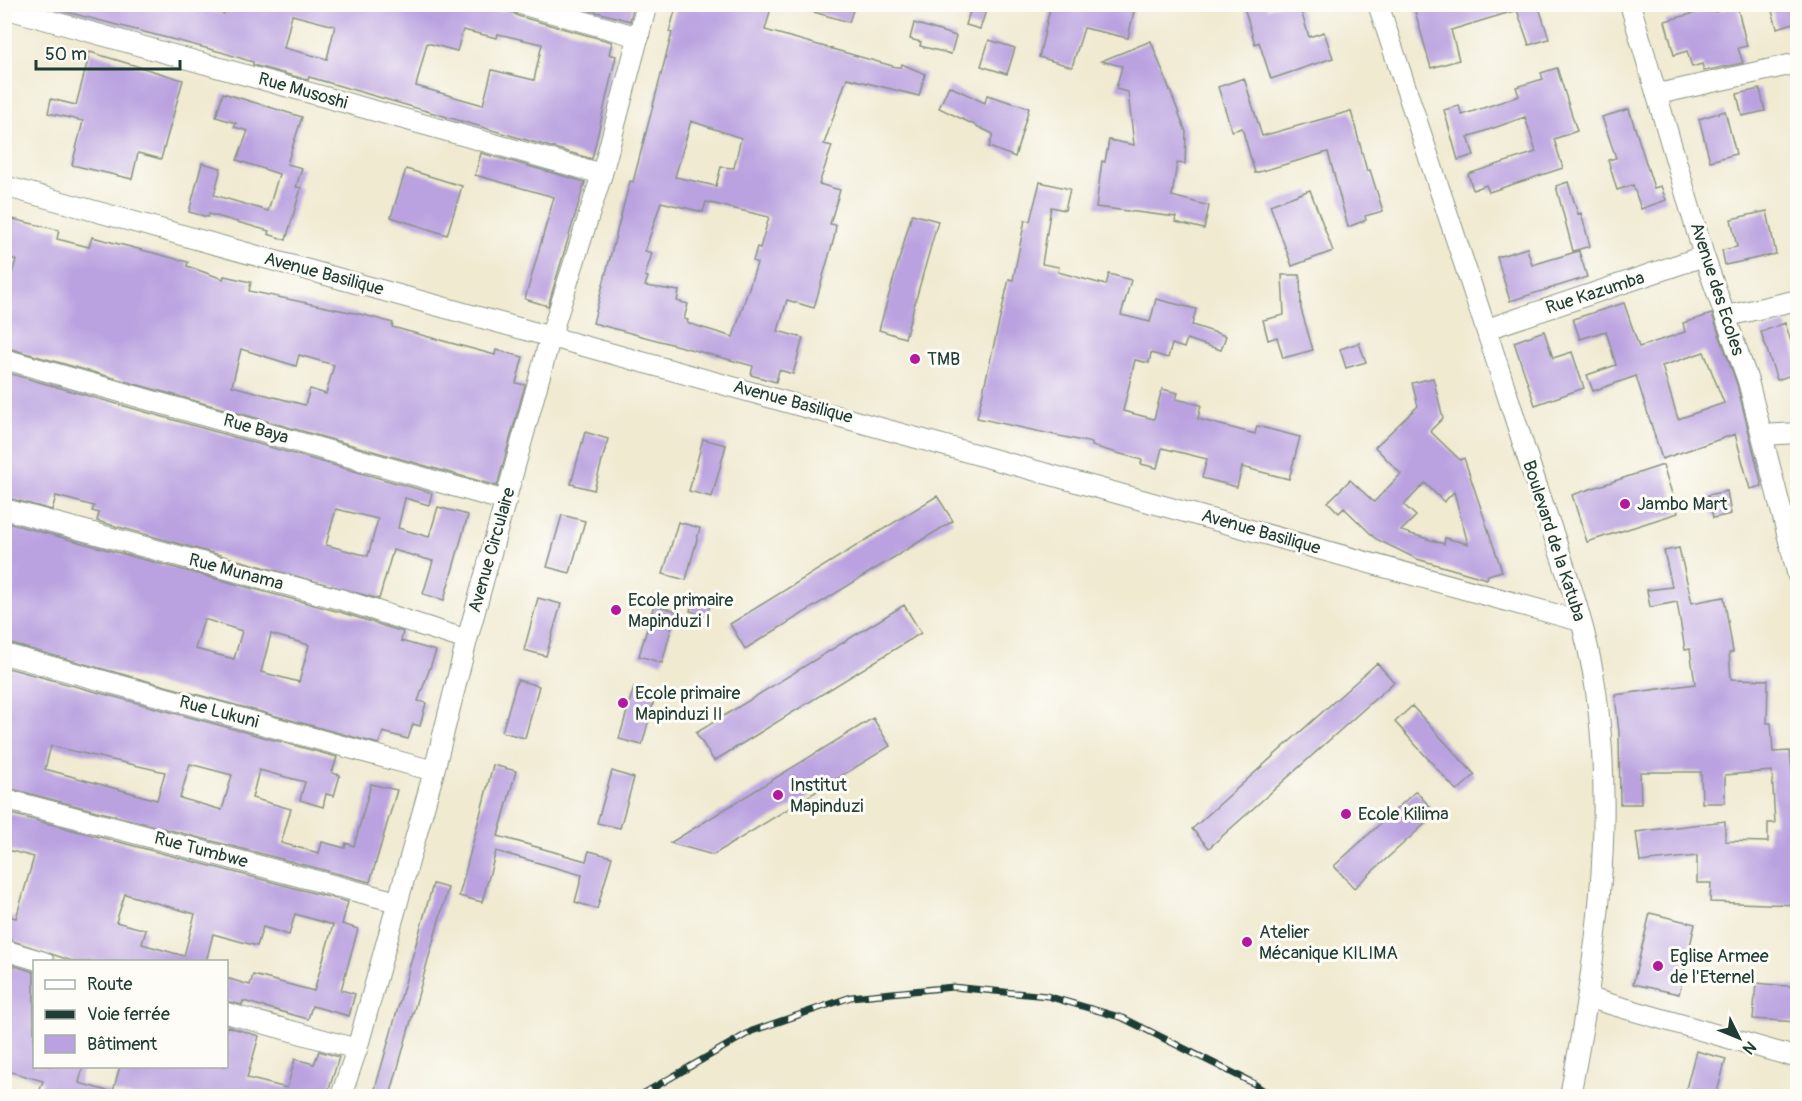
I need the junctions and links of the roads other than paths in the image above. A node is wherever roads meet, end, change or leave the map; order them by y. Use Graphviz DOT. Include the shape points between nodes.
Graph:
graph roads {
  1 [pos="521,4"];
  2 [pos="647,4"];
  3 [pos="1378,4"];
  4 [pos="1630,4"];
  5 [pos="4,8"];
  6 [pos="639,37"];
  7 [pos="1797,63"];
  8 [pos="1658,94"];
  9 [pos="602,174"];
  10 [pos="4,186"];
  11 [pos="1704,256"];
  12 [pos="1797,300"];
  13 [pos="1727,316"];
  14 [pos="1487,329"];
  15 [pos="550,335"];
  16 [pos="4,359"];
  17 [pos="1797,434"];
  18 [pos="1763,435"];
  19 [pos="506,501"];
  20 [pos="4,510"];
  21 [pos="1797,576"];
  22 [pos="1580,621"];
  23 [pos="467,640"];
  24 [pos="4,654"];
  25 [pos="434,771"];
  26 [pos="4,799"];
  27 [pos="397,902"];
  28 [pos="4,951"];
  29 [pos="37,960"];
  30 [pos="1589,998"];
  31 [pos="228,1013"];
  32 [pos="357,1049"];
  33 [pos="1797,1058"];
  34 [pos="341,1096"];
  35 [pos="1570,1096"];
  1 -- 6 [label="street"];
  2 -- 6 [label="street, Avenue Circulaire"];
  3 -- 14 [label="street, Boulevard de la Katuba"];
  4 -- 8 [label="street, Avenue des Ecoles"];
  5 -- 9 [label="street, Rue Musoshi"];
  6 -- 9 [label="street, Avenue Circulaire"];
  7 -- 8 [label="street"];
  8 -- 11 [label="street, Avenue des Ecoles"];
  9 -- 15 [label="street, Avenue Circulaire"];
  10 -- 15 [label="street, Avenue Basilique"];
  11 -- 13 [label="street, Avenue des Ecoles"];
  11 -- 14 [label="street, Rue Kazumba"];
  12 -- 13 [label="street"];
  13 -- 18 [label="street, Avenue des Ecoles"];
  14 -- 22 [label="street, Boulevard de la Katuba"];
  15 -- 19 [label="street, Avenue Circulaire"];
  15 -- 22 [label="street, Avenue Basilique"];
  16 -- 19 [label="street, Rue Baya"];
  17 -- 18 [label="street"];
  18 -- 21 [label="street, Avenue des Ecoles"];
  19 -- 23 [label="street, Avenue Circulaire"];
  20 -- 23 [label="street, Rue Munama" via="343,600"];
  22 -- 30 [label="street, Boulevard de la Katuba" via="1596,689 1603,757 1604,850"];
  23 -- 25 [label="street, Avenue Circulaire"];
  24 -- 25 [label="street, Rue Lukuni"];
  25 -- 27 [label="street, Avenue Circulaire"];
  26 -- 27 [label="street, Rue Tumbwe"];
  27 -- 32 [label="street, Avenue Circulaire"];
  28 -- 29 [label="street"];
  30 -- 33 [label="street"];
  30 -- 35 [label="street, Boulevard de la Katuba"];
  31 -- 32 [label="street"];
  32 -- 34 [label="street, Avenue Circulaire"];
}
